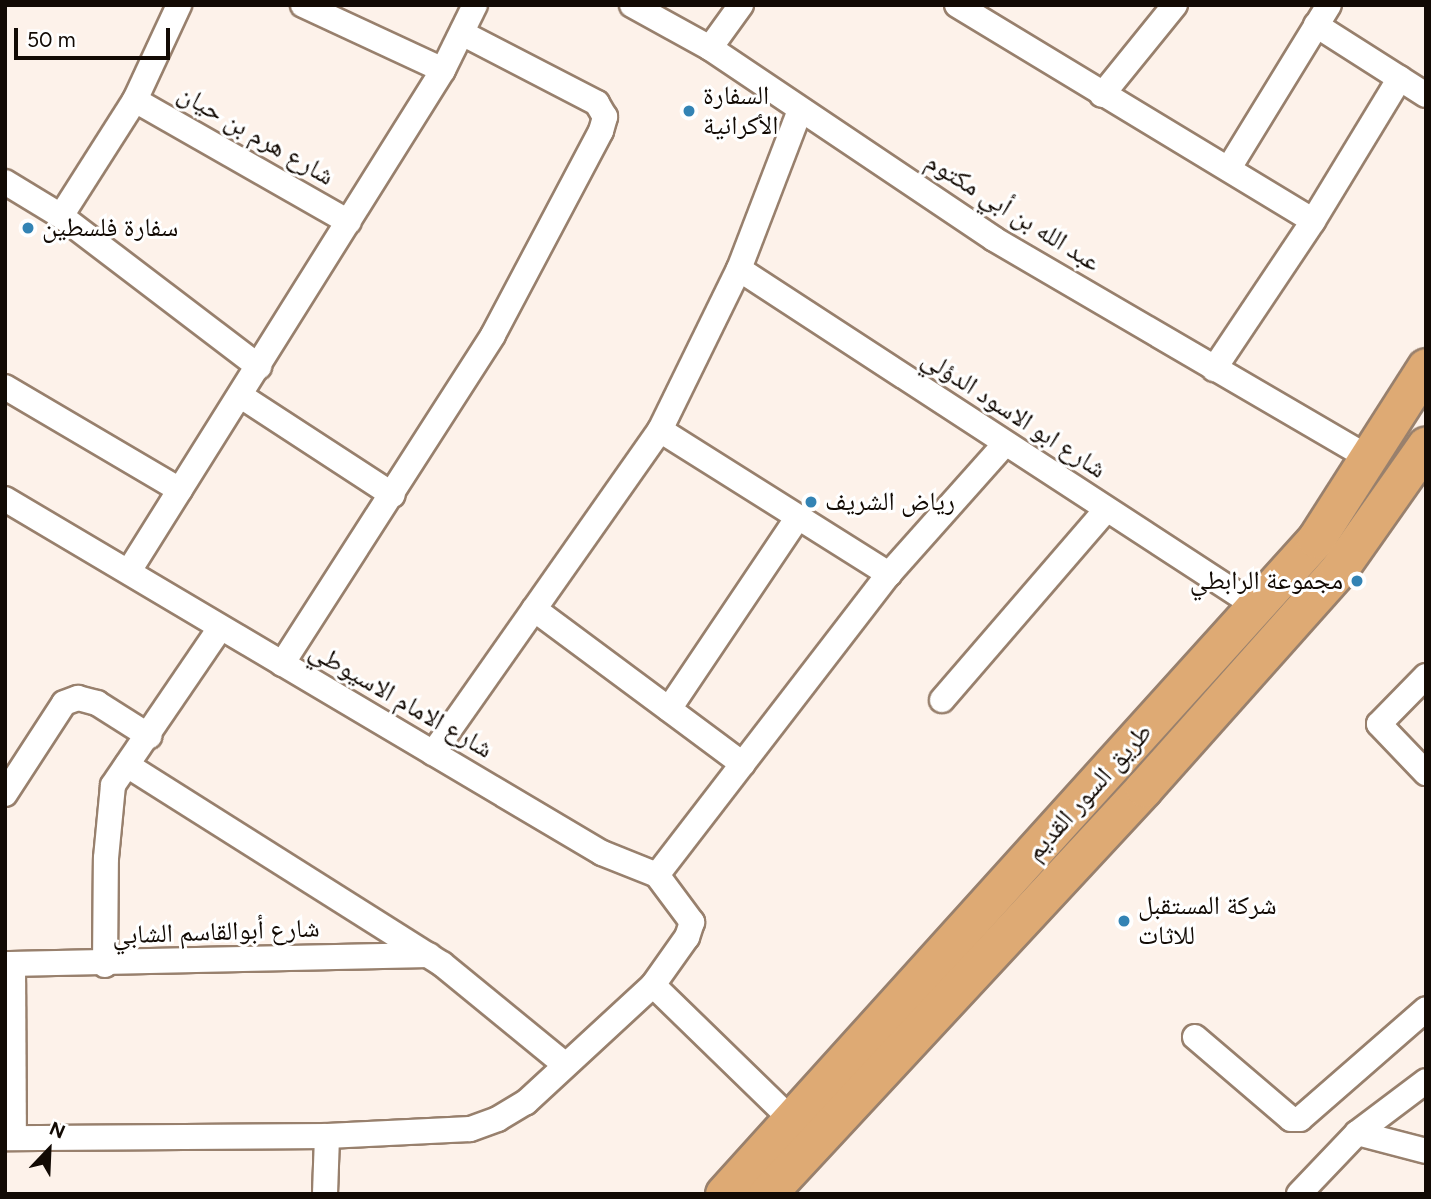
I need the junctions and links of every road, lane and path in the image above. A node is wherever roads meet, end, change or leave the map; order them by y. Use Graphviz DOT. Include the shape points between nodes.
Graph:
graph roads {
  1 [pos="179,5"];
  2 [pos="303,5"];
  3 [pos="475,5"];
  4 [pos="632,5"];
  5 [pos="741,5"];
  6 [pos="957,5"];
  7 [pos="1175,5"];
  8 [pos="1322,15"];
  9 [pos="462,33"];
  10 [pos="710,48"];
  11 [pos="443,70"];
  12 [pos="1400,78"];
  13 [pos="1102,95"];
  14 [pos="1426,95"];
  15 [pos="135,100"];
  16 [pos="800,110"];
  17 [pos="1229,168"];
  18 [pos="5,182"];
  19 [pos="61,216"];
  20 [pos="1313,220"];
  21 [pos="349,222"];
  22 [pos="740,270"];
  23 [pos="259,367"];
  24 [pos="1426,368"];
  25 [pos="1214,369"];
  26 [pos="5,387"];
  27 [pos="241,396"];
  28 [pos="660,430"];
  29 [pos="1005,444"];
  30 [pos="1426,445"];
  31 [pos="1370,459"];
  32 [pos="1413,483"];
  33 [pos="180,491"];
  34 [pos="393,495"];
  35 [pos="5,499"];
  36 [pos="1107,510"];
  37 [pos="798,517"];
  38 [pos="128,571"];
  39 [pos="889,574"];
  40 [pos="1256,607"];
  41 [pos="534,609"];
  42 [pos="220,628"];
  43 [pos="282,664"];
  44 [pos="1426,676"];
  45 [pos="942,700"];
  46 [pos="669,709"];
  47 [pos="149,736"];
  48 [pos="433,753"];
  49 [pos="1117,761"];
  50 [pos="743,764"];
  51 [pos="127,765"];
  52 [pos="1426,773"];
  53 [pos="1144,788"];
  54 [pos="5,794"];
  55 [pos="657,875"];
  56 [pos="429,955"];
  57 [pos="9,964"];
  58 [pos="105,965"];
  59 [pos="653,985"];
  60 [pos="1426,1009"];
  61 [pos="1195,1037"];
  62 [pos="563,1063"];
  63 [pos="1426,1081"];
  64 [pos="792,1120"];
  65 [pos="1357,1133"];
  66 [pos="327,1136"];
  67 [pos="9,1138"];
  68 [pos="1426,1151"];
  69 [pos="325,1194"];
  70 [pos="724,1194"];
  71 [pos="767,1194"];
  72 [pos="1299,1194"];
  1 -- 15 [label="street"];
  2 -- 11 [label="street"];
  3 -- 9 [label="street"];
  4 -- 10 [label="street, عبد الله بن أبي مكتوم"];
  5 -- 10 [label="street"];
  6 -- 13 [label="street"];
  7 -- 13 [label="street"];
  8 -- 12 [label="street"];
  8 -- 17 [label="street"];
  9 -- 11 [label="street"];
  9 -- 34 [label="street" via="597,103 605,117 494,335"];
  10 -- 16 [label="street, عبد الله بن أبي مكتوم"];
  11 -- 21 [label="street"];
  12 -- 14 [label="street"];
  12 -- 20 [label="street"];
  13 -- 17 [label="street"];
  15 -- 19 [label="street"];
  15 -- 21 [label="street, شارع هرم بن حيان"];
  16 -- 22 [label="street"];
  16 -- 25 [label="street, عبد الله بن أبي مكتوم" via="994,239"];
  17 -- 20 [label="street"];
  18 -- 19 [label="street"];
  19 -- 23 [label="street"];
  20 -- 25 [label="street"];
  21 -- 23 [label="street"];
  22 -- 28 [label="street"];
  22 -- 29 [label="street, شارع ابو الاسود الدؤلي"];
  23 -- 27 [label="street"];
  24 -- 31 [label="main road, طريق السور القديم"];
  25 -- 31 [label="street, عبد الله بن أبي مكتوم"];
  26 -- 33 [label="street"];
  27 -- 33 [label="street"];
  27 -- 34 [label="street"];
  28 -- 37 [label="street"];
  28 -- 41 [label="street"];
  29 -- 36 [label="street, شارع ابو الاسود الدؤلي"];
  29 -- 39 [label="street"];
  30 -- 32 [label="main road, طريق السور القديم"];
  31 -- 40 [label="main road, طريق السور القديم" via="1316,539"];
  32 -- 53 [label="main road, طريق السور القديم"];
  33 -- 38 [label="street"];
  34 -- 43 [label="street"];
  35 -- 38 [label="street, شارع الامام الاسيوطي"];
  36 -- 40 [label="street, شارع ابو الاسود الدؤلي"];
  36 -- 45 [label="street"];
  37 -- 39 [label="street"];
  37 -- 46 [label="street"];
  38 -- 42 [label="street, شارع الامام الاسيوطي"];
  39 -- 50 [label="street"];
  40 -- 49 [label="main road, طريق السور القديم"];
  41 -- 46 [label="street"];
  41 -- 48 [label="street"];
  42 -- 43 [label="street, شارع الامام الاسيوطي"];
  42 -- 47 [label="street"];
  43 -- 48 [label="street, شارع الامام الاسيوطي"];
  44 -- 52 [label="street" via="1379,724"];
  46 -- 50 [label="street"];
  47 -- 51 [label="street"];
  47 -- 54 [label="street" via="97,703 78,698 64,703"];
  48 -- 55 [label="street, شارع الامام الاسيوطي" via="602,853"];
  49 -- 53 [label="main road"];
  49 -- 64 [label="main road, طريق السور القديم"];
  50 -- 55 [label="street"];
  51 -- 56 [label="street"];
  51 -- 58 [label="street" via="113,785 109,810"];
  53 -- 71 [label="main road, طريق السور القديم"];
  55 -- 59 [label="street" via="692,922 687,937"];
  56 -- 58 [label="street, شارع أبوالقاسم الشابي"];
  56 -- 62 [label="street"];
  57 -- 58 [label="street, شارع أبوالقاسم الشابي"];
  57 -- 67 [label="street"];
  59 -- 62 [label="street"];
  59 -- 64 [label="street"];
  60 -- 61 [label="street" via="1300,1119 1291,1119"];
  62 -- 66 [label="street" via="526,1102 499,1119 470,1129"];
  63 -- 65 [label="street"];
  64 -- 70 [label="main road, طريق السور القديم"];
  65 -- 68 [label="street"];
  65 -- 72 [label="street"];
  66 -- 67 [label="street"];
  66 -- 69 [label="street"];
}
